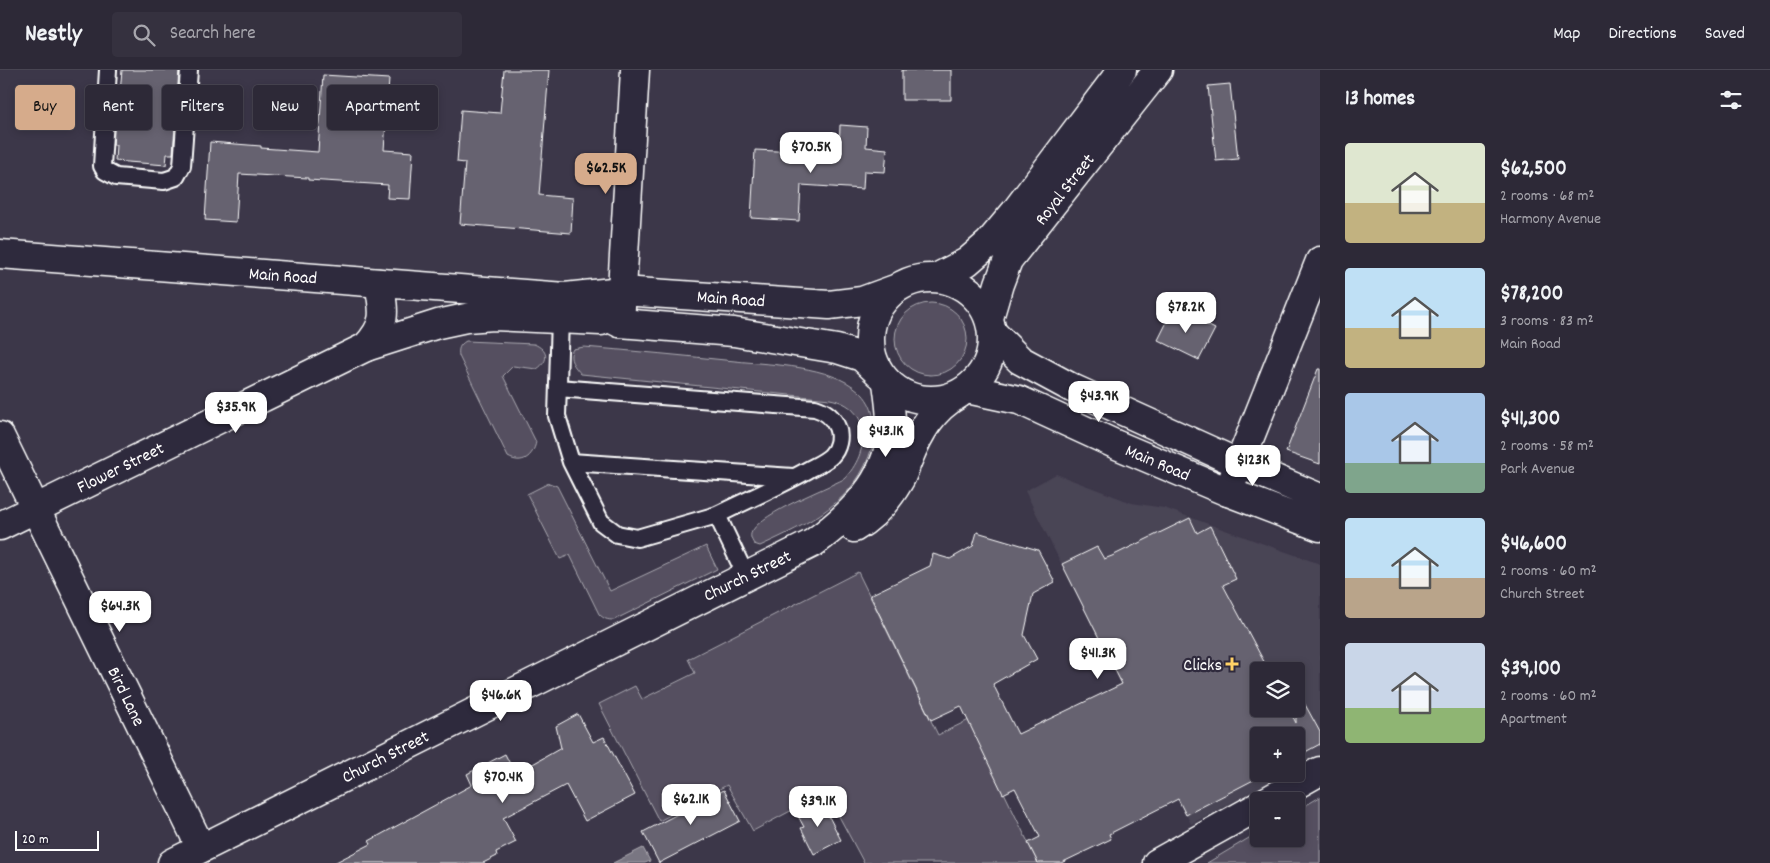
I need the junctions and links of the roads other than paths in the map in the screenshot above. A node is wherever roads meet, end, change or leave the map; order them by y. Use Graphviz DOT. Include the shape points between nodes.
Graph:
graph roads {
  1 [pos="108,70"];
  2 [pos="189,70"];
  3 [pos="635,70"];
  4 [pos="1122,70"];
  5 [pos="1158,70"];
  6 [pos="0,254"];
  7 [pos="1320,261"];
  8 [pos="936,278"];
  9 [pos="379,283"];
  10 [pos="895,289"];
  11 [pos="622,291"];
  12 [pos="562,308"];
  13 [pos="620,323"];
  14 [pos="991,325"];
  15 [pos="366,347"];
  16 [pos="883,378"];
  17 [pos="558,388"];
  18 [pos="963,391"];
  19 [pos="0,436"];
  20 [pos="570,462"];
  21 [pos="1240,464"];
  22 [pos="795,478"];
  23 [pos="1228,492"];
  24 [pos="1320,498"];
  25 [pos="36,509"];
  26 [pos="717,515"];
  27 [pos="0,526"];
  28 [pos="1320,527"];
  29 [pos="813,543"];
  30 [pos="746,576"];
  31 [pos="1320,772"];
  32 [pos="1283,792"];
  33 [pos="1250,811"];
  34 [pos="201,848"];
  35 [pos="172,863"];
  36 [pos="1157,863"];
  1 -- 2 [label="lane" via="102,166 116,177 164,181 176,177 182,166"];
  3 -- 11 [label="main road"];
  4 -- 8 [label="main road, Royal Street" via="989,243 967,262"];
  5 -- 14 [label="main road, Royal Street" via="1008,260 999,284"];
  6 -- 9 [label="main road, Main Road"];
  7 -- 21 [label="main road"];
  8 -- 10 [label="main road, Main Road" via="914,279"];
  8 -- 14 [label="main road, Main Road" via="950,280 974,294 983,305"];
  9 -- 12 [label="main road, Main Road"];
  9 -- 15 [label="main road, Flower Street" via="384,312 380,329"];
  10 -- 11 [label="main road, Main Road" via="857,302 829,305"];
  10 -- 16 [label="main road, Main Road" via="879,306 870,328 870,352"];
  11 -- 12 [label="main road, Main Road"];
  11 -- 13 [label="main road"];
  12 -- 13 [label="main road, Main Road"];
  12 -- 15 [label="main road" via="466,318"];
  12 -- 17 [label="lane"];
  13 -- 16 [label="main road, Main Road" via="734,332 820,345 862,357"];
  14 -- 18 [label="main road" via="992,348 988,364 979,378"];
  14 -- 21 [label="main road, Main Road" via="1020,360 1072,388"];
  15 -- 25 [label="main road, Flower Street"];
  16 -- 18 [label="main road, Main Road" via="899,391 928,401"];
  16 -- 29 [label="main road, Church Street" via="892,414 888,453 880,473 847,515"];
  17 -- 20 [label="lane" via="558,416"];
  17 -- 22 [label="lane" via="823,410 839,431 836,449 823,462"];
  18 -- 23 [label="main road, Main Road" via="1019,400"];
  18 -- 29 [label="main road, Church Street" via="938,408 927,423 900,480 875,512 846,532"];
  19 -- 25 [label="main road, Bird Lane"];
  20 -- 22 [label="lane"];
  20 -- 26 [label="lane" via="601,522 616,534 637,538"];
  21 -- 23 [label="main road"];
  21 -- 24 [label="main road, Main Road"];
  22 -- 26 [label="lane"];
  23 -- 28 [label="main road, Main Road"];
  25 -- 27 [label="main road, Flower Street"];
  25 -- 34 [label="main road, Bird Lane"];
  26 -- 30 [label="lane"];
  29 -- 30 [label="main road, Church Street"];
  30 -- 34 [label="main road, Church Street"];
  31 -- 32 [label="main road"];
  33 -- 36 [label="main road"];
  34 -- 35 [label="main road, Church Street"];
}
